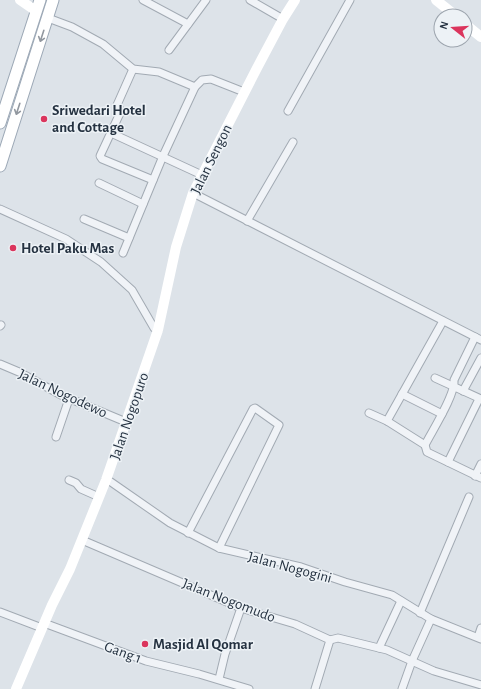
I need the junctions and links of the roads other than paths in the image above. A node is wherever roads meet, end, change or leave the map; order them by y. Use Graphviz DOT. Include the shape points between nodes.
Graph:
graph roads {
  1 [pos="20,0"];
  2 [pos="53,0"];
  3 [pos="143,0"];
  4 [pos="206,0"];
  5 [pos="250,0"];
  6 [pos="295,0"];
  7 [pos="350,0"];
  8 [pos="436,0"];
  9 [pos="38,5"];
  10 [pos="446,8"];
  11 [pos="48,18"];
  12 [pos="283,20"];
  13 [pos="188,24"];
  14 [pos="169,50"];
  15 [pos="133,70"];
  16 [pos="195,87"];
  17 [pos="244,92"];
  18 [pos="288,111"];
  19 [pos="0,123"];
  20 [pos="111,133"];
  21 [pos="293,142"];
  22 [pos="163,156"];
  23 [pos="0,166"];
  24 [pos="202,175"];
  25 [pos="153,180"];
  26 [pos="99,183"];
  27 [pos="193,193"];
  28 [pos="143,204"];
  29 [pos="0,209"];
  30 [pos="84,219"];
  31 [pos="247,221"];
  32 [pos="129,238"];
  33 [pos="123,253"];
  34 [pos="443,321"];
  35 [pos="158,330"];
  36 [pos="478,339"];
  37 [pos="481,358"];
  38 [pos="0,364"];
  39 [pos="435,378"];
  40 [pos="454,387"];
  41 [pos="463,391"];
  42 [pos="402,394"];
  43 [pos="69,399"];
  44 [pos="480,399"];
  45 [pos="369,412"];
  46 [pos="442,414"];
  47 [pos="387,421"];
  48 [pos="126,422"];
  49 [pos="56,437"];
  50 [pos="425,444"];
  51 [pos="448,462"];
  52 [pos="481,464"];
  53 [pos="478,478"];
  54 [pos="69,480"];
  55 [pos="106,480"];
  56 [pos="99,497"];
  57 [pos="469,497"];
  58 [pos="188,533"];
  59 [pos="82,540"];
  60 [pos="219,548"];
  61 [pos="401,601"];
  62 [pos="241,608"];
  63 [pos="0,612"];
  64 [pos="420,613"];
  65 [pos="430,619"];
  66 [pos="43,625"];
  67 [pos="481,628"];
  68 [pos="479,638"];
  69 [pos="330,640"];
  70 [pos="379,648"];
  71 [pos="412,661"];
  72 [pos="219,680"];
  73 [pos="481,685"];
  74 [pos="16,689"];
  75 [pos="249,689"];
  76 [pos="316,689"];
  77 [pos="402,689"];
  1 -- 9 [label="street"];
  2 -- 11 [label="main road"];
  3 -- 13 [label="street"];
  4 -- 13 [label="street"];
  5 -- 12 [label="street"];
  6 -- 12 [label="street, Jalan Sengon"];
  7 -- 18 [label="street"];
  8 -- 10 [label="street"];
  9 -- 19 [label="main road"];
  11 -- 15 [label="street" via="103,44"];
  11 -- 23 [label="main road, one-way"];
  12 -- 17 [label="street, Jalan Sengon"];
  13 -- 14 [label="street"];
  15 -- 16 [label="street" via="159,72"];
  15 -- 20 [label="street" via="117,105 121,111"];
  16 -- 17 [label="street" via="202,80 211,79"];
  16 -- 22 [label="street"];
  17 -- 24 [label="street, Jalan Sengon"];
  20 -- 22 [label="street"];
  20 -- 25 [label="street" via="101,154 102,158"];
  21 -- 31 [label="street"];
  22 -- 24 [label="street"];
  22 -- 25 [label="street"];
  24 -- 27 [label="street, Jalan Sengon"];
  25 -- 28 [label="street"];
  26 -- 28 [label="street"];
  27 -- 31 [label="street"];
  27 -- 35 [label="street, Jalan Sengon" via="176,247"];
  28 -- 32 [label="street"];
  29 -- 35 [label="street" via="66,239 101,262 132,290 154,328"];
  30 -- 32 [label="street"];
  31 -- 34 [label="street"];
  32 -- 33 [label="street"];
  34 -- 36 [label="street"];
  34 -- 42 [label="street"];
  35 -- 48 [label="street, Jalan Nogopuro"];
  36 -- 40 [label="street" via="454,380"];
  37 -- 41 [label="street"];
  38 -- 43 [label="street, Jalan Nogodewo"];
  39 -- 40 [label="street"];
  40 -- 41 [label="street"];
  40 -- 46 [label="street"];
  41 -- 44 [label="street"];
  42 -- 46 [label="street"];
  42 -- 47 [label="street"];
  43 -- 48 [label="street, Jalan Nogodewo"];
  43 -- 49 [label="street"];
  44 -- 51 [label="street"];
  45 -- 47 [label="street"];
  46 -- 50 [label="street"];
  47 -- 50 [label="street"];
  48 -- 55 [label="street, Jalan Nogopuro"];
  50 -- 51 [label="street" via="427,452"];
  51 -- 53 [label="street"];
  52 -- 53 [label="street"];
  54 -- 56 [label="street"];
  55 -- 56 [label="street, Jalan Nogopuro"];
  55 -- 58 [label="street, Jalan Nogogini"];
  56 -- 59 [label="street, Jalan Nogopuro"];
  57 -- 64 [label="street"];
  58 -- 60 [label="street, Jalan Nogogini"];
  58 -- 60 [label="street" via="253,409 256,408 279,425"];
  59 -- 62 [label="street, Jalan Nogomudo"];
  59 -- 66 [label="street, Jalan Nogopuro"];
  60 -- 61 [label="street, Jalan Nogogini" via="301,567 392,595"];
  61 -- 64 [label="street, Jalan Nogogini"];
  61 -- 70 [label="street"];
  62 -- 69 [label="street, Jalan Nogomudo" via="295,624"];
  62 -- 72 [label="street"];
  63 -- 66 [label="street, Gang 1"];
  64 -- 65 [label="street, Jalan Nogogini"];
  65 -- 68 [label="street, Jalan Nogogini"];
  65 -- 71 [label="street"];
  66 -- 72 [label="street, Gang 1" via="146,661"];
  66 -- 74 [label="street, Jalan Nogopuro"];
  67 -- 68 [label="street"];
  69 -- 70 [label="street" via="338,638"];
  69 -- 76 [label="street"];
  70 -- 71 [label="street"];
  71 -- 73 [label="street"];
  71 -- 77 [label="street"];
  72 -- 75 [label="street, Gang 1"];
}
